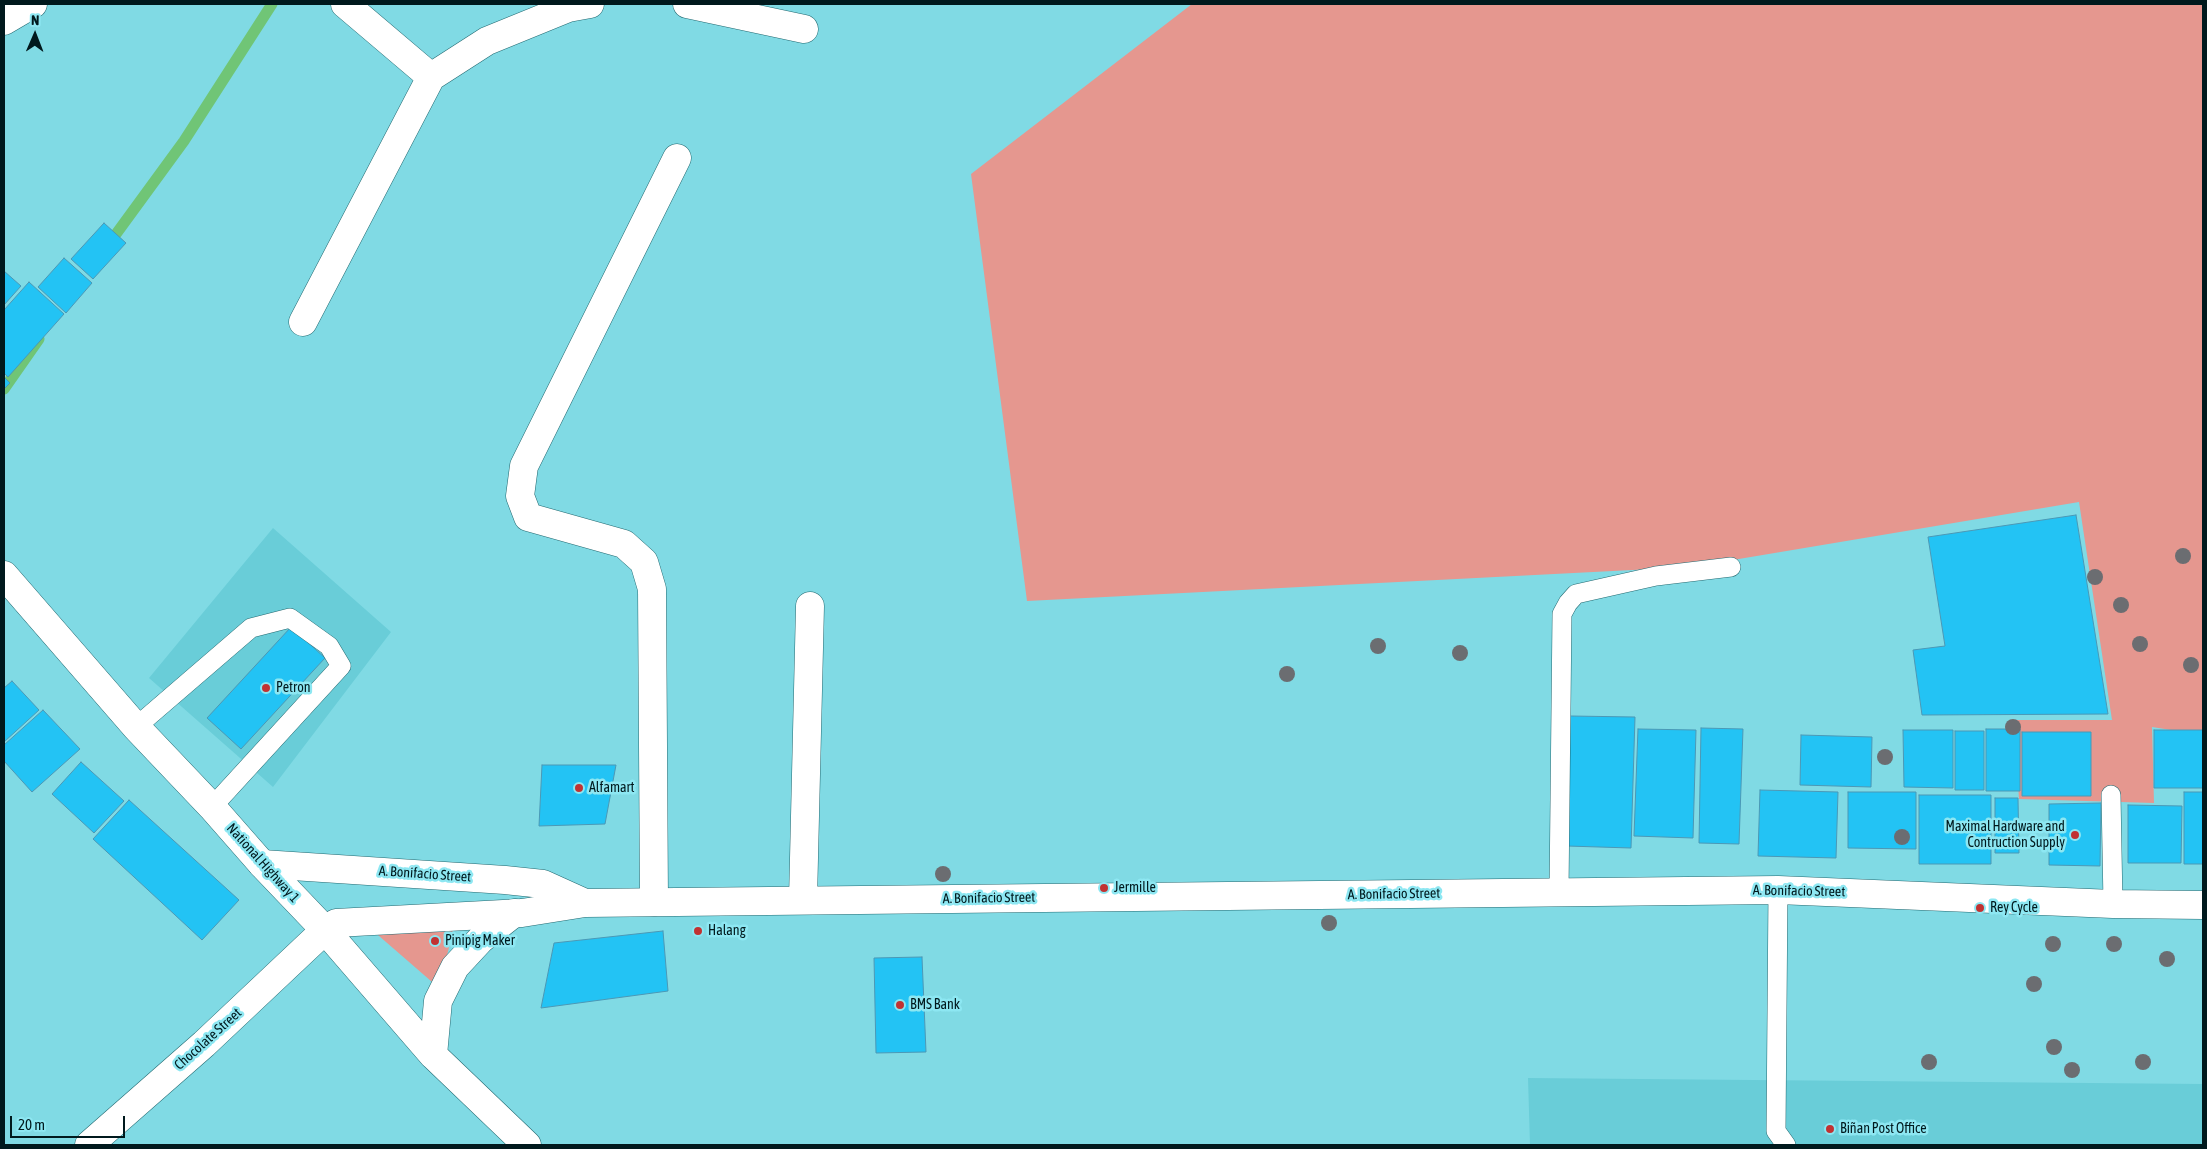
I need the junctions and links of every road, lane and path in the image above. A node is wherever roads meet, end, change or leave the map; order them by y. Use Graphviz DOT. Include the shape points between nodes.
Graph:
graph roads {
  1 [pos="33,4"];
  2 [pos="345,4"];
  3 [pos="590,4"];
  4 [pos="687,4"];
  5 [pos="4,21"];
  6 [pos="804,29"];
  7 [pos="431,77"];
  8 [pos="677,158"];
  9 [pos="303,322"];
  10 [pos="1731,567"];
  11 [pos="4,575"];
  12 [pos="810,606"];
  13 [pos="136,727"];
  14 [pos="2111,795"];
  15 [pos="212,807"];
  16 [pos="262,864"];
  17 [pos="1778,890"];
  18 [pos="1559,892"];
  19 [pos="803,900"];
  20 [pos="584,902"];
  21 [pos="654,902"];
  22 [pos="2113,904"];
  23 [pos="2203,905"];
  24 [pos="514,913"];
  25 [pos="325,930"];
  26 [pos="434,1055"];
  27 [pos="89,1145"];
  28 [pos="527,1145"];
  29 [pos="1786,1145"];
  1 -- 5 [label="main road"];
  2 -- 7 [label="main road"];
  3 -- 7 [label="main road" via="568,8 487,42"];
  4 -- 6 [label="main road"];
  7 -- 9 [label="main road"];
  8 -- 21 [label="main road" via="524,466 520,496 528,517 624,544 644,562 652,589"];
  10 -- 18 [label="lane" via="1656,576 1576,594 1562,614"];
  11 -- 13 [label="main road, National Highway 1"];
  12 -- 19 [label="main road"];
  13 -- 15 [label="main road, National Highway 1"];
  13 -- 15 [label="lane" via="251,628 290,618 329,646 341,666"];
  14 -- 22 [label="lane"];
  15 -- 16 [label="main road, National Highway 1"];
  16 -- 20 [label="main road, A. Bonifacio Street" via="544,884"];
  16 -- 25 [label="main road, National Highway 1"];
  17 -- 18 [label="main road, A. Bonifacio Street"];
  17 -- 22 [label="main road, A. Bonifacio Street"];
  17 -- 29 [label="lane" via="1776,1131"];
  18 -- 19 [label="main road, A. Bonifacio Street"];
  19 -- 21 [label="main road, A. Bonifacio Street"];
  20 -- 21 [label="main road, A. Bonifacio Street"];
  20 -- 24 [label="main road, A. Bonifacio Street" via="544,911"];
  22 -- 23 [label="main road, A. Bonifacio Street"];
  24 -- 25 [label="main road, A. Bonifacio Street" via="336,923"];
  24 -- 26 [label="main road" via="481,939 455,968 438,1001"];
  25 -- 26 [label="main road, National Highway 1"];
  25 -- 27 [label="main road, Chocolate Street" via="204,1044"];
  26 -- 28 [label="main road, National Highway 1"];
}
